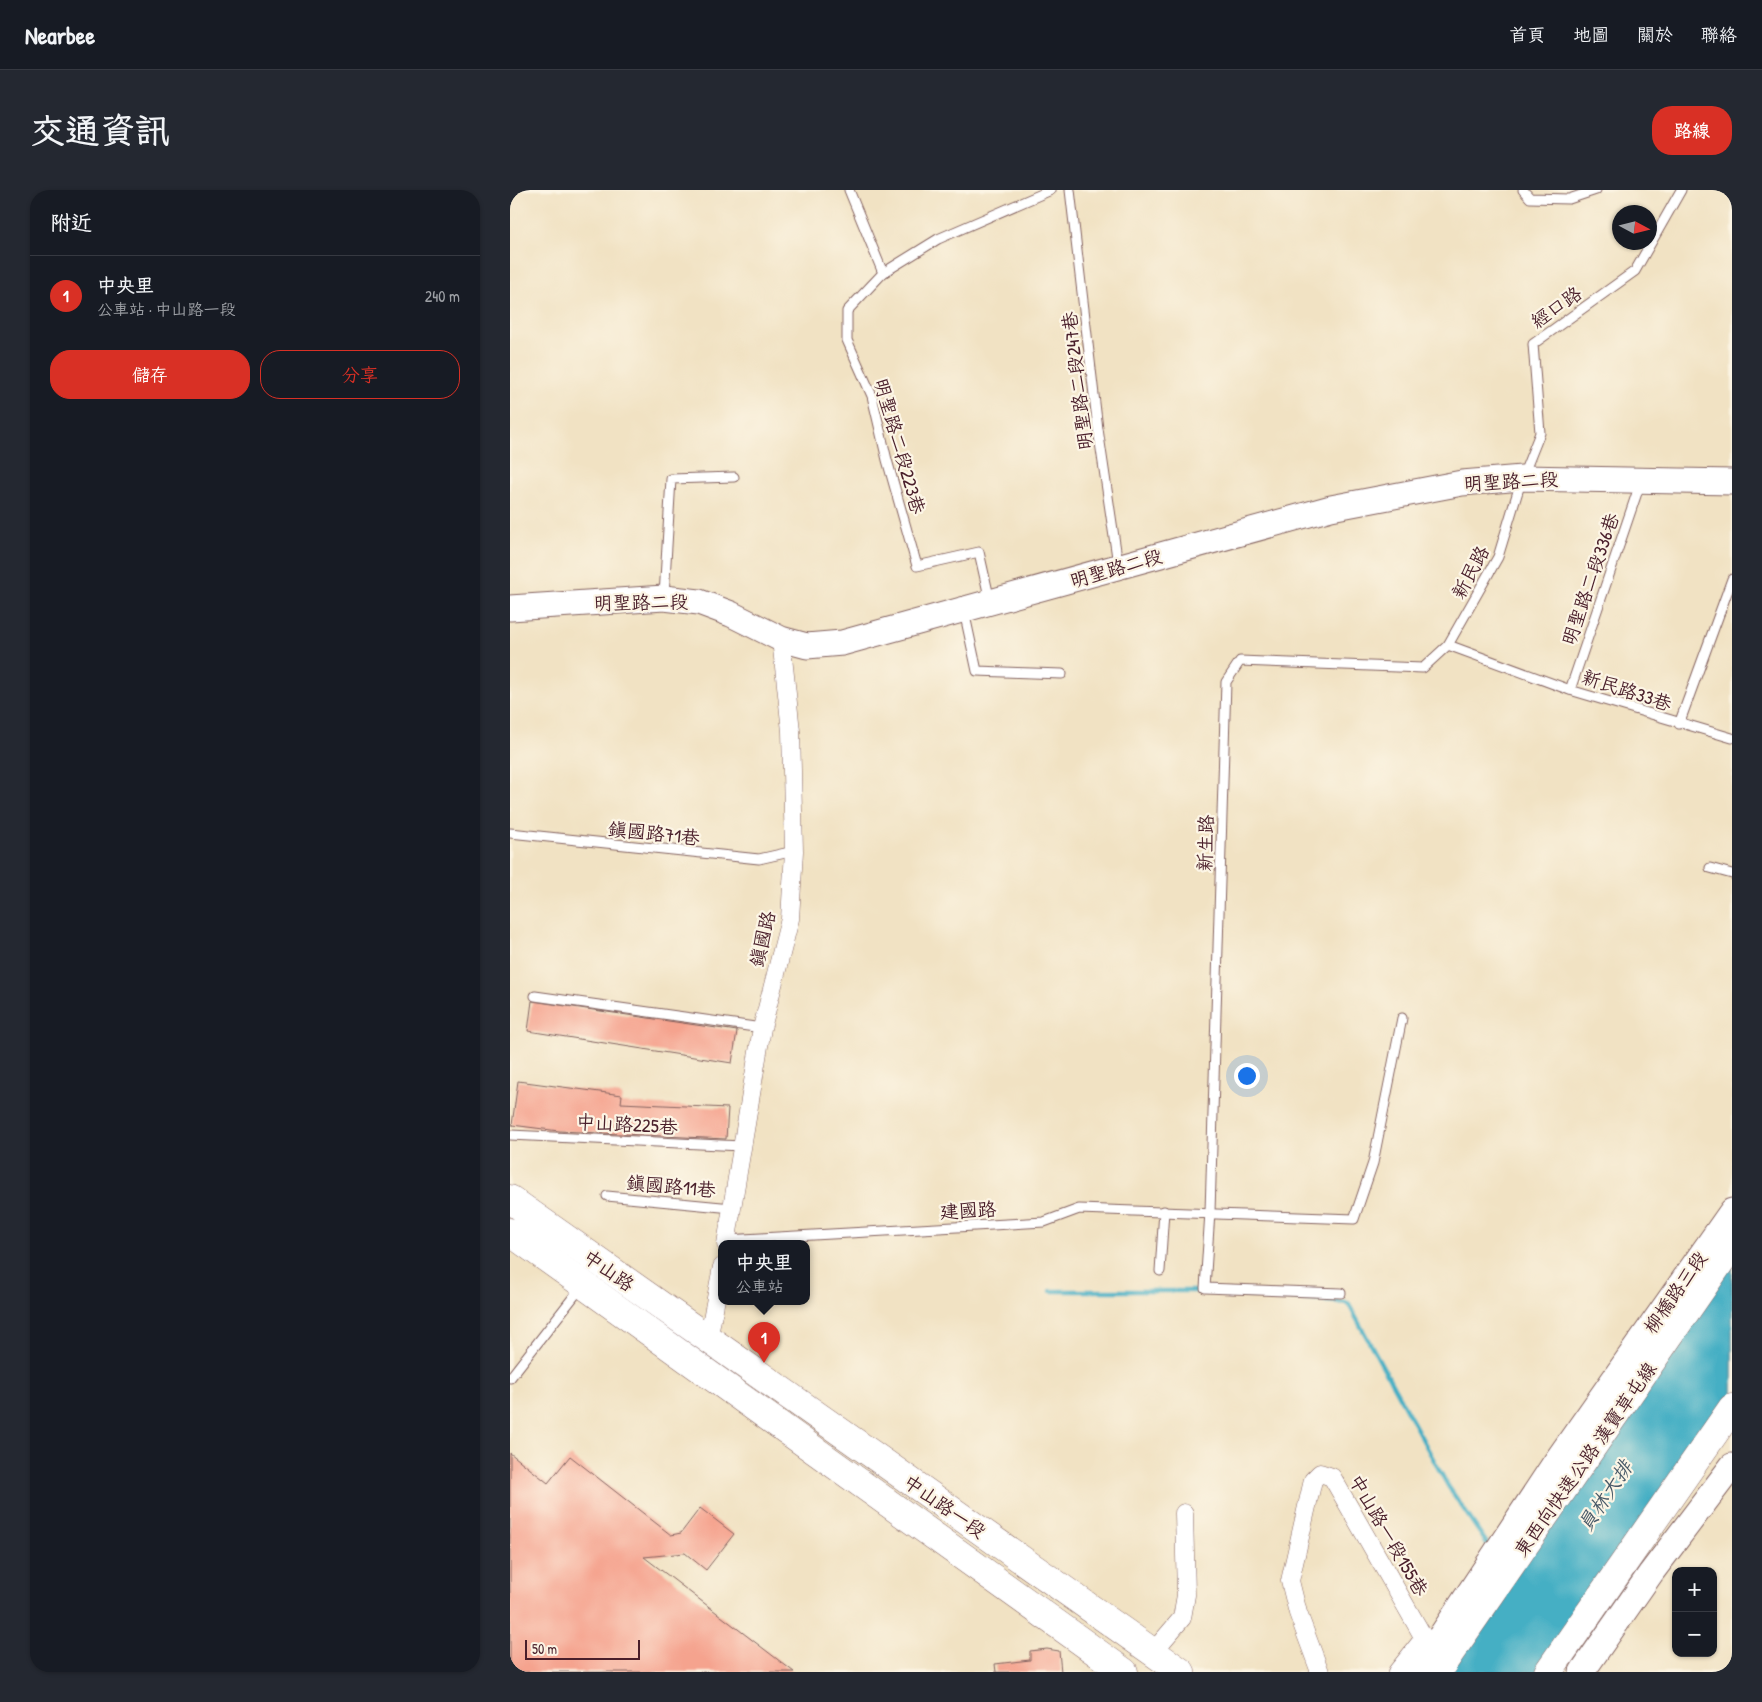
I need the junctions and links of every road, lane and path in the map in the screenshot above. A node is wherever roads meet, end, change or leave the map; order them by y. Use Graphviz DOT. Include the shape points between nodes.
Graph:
graph roads {
  1 [pos="849,190"];
  2 [pos="1051,190"];
  3 [pos="1070,190"];
  4 [pos="1523,190"];
  5 [pos="1596,190"];
  6 [pos="1681,190"];
  7 [pos="883,273"];
  8 [pos="734,477"];
  9 [pos="1522,478"];
  10 [pos="1641,480"];
  11 [pos="1732,482"];
  12 [pos="1118,567"];
  13 [pos="1732,579"];
  14 [pos="664,598"];
  15 [pos="991,602"];
  16 [pos="510,608"];
  17 [pos="964,610"];
  18 [pos="781,640"];
  19 [pos="1448,645"];
  20 [pos="1423,668"];
  21 [pos="1062,674"];
  22 [pos="1570,690"];
  23 [pos="1679,724"];
  24 [pos="1732,738"];
  25 [pos="510,833"];
  26 [pos="794,851"];
  27 [pos="1710,868"];
  28 [pos="1732,874"];
  29 [pos="535,996"];
  30 [pos="1402,1018"];
  31 [pos="762,1028"];
  32 [pos="510,1135"];
  33 [pos="742,1146"];
  34 [pos="607,1196"];
  35 [pos="510,1199"];
  36 [pos="732,1208"];
  37 [pos="1164,1211"];
  38 [pos="1732,1211"];
  39 [pos="1210,1212"];
  40 [pos="510,1232"];
  41 [pos="726,1240"];
  42 [pos="758,1240"];
  43 [pos="1732,1245"];
  44 [pos="1160,1271"];
  45 [pos="591,1274"];
  46 [pos="718,1288"];
  47 [pos="1341,1293"];
  48 [pos="708,1340"];
  49 [pos="696,1365"];
  50 [pos="510,1378"];
  51 [pos="1732,1408"];
  52 [pos="1732,1466"];
  53 [pos="1184,1513"];
  54 [pos="1153,1652"];
  55 [pos="1124,1672"];
  56 [pos="1181,1672"];
  57 [pos="1320,1672"];
  58 [pos="1397,1672"];
  59 [pos="1417,1672"];
  60 [pos="1438,1672"];
  61 [pos="1548,1672"];
  62 [pos="1582,1672"];
  1 -- 7 [label="lane"];
  2 -- 7 [label="lane, 明聖路二段223巷" via="938,239"];
  3 -- 12 [label="lane, 明聖路二段247巷"];
  4 -- 5 [label="lane" via="1530,198 1569,199"];
  6 -- 9 [label="lane, 經口路" via="1635,271 1533,344 1540,433"];
  7 -- 15 [label="lane, 明聖路二段223巷" via="847,311 847,340 872,396 918,566 979,552"];
  8 -- 14 [label="lane" via="670,479"];
  9 -- 10 [label="street, 明聖路二段"];
  9 -- 12 [label="street, 明聖路二段" via="1462,483 1331,508"];
  9 -- 19 [label="lane, 新民路" via="1498,556"];
  10 -- 11 [label="street, 明聖路二段"];
  10 -- 22 [label="lane, 明聖路二段336巷"];
  12 -- 15 [label="street, 明聖路二段"];
  13 -- 23 [label="lane, 新民路33巷"];
  14 -- 16 [label="street, 明聖路二段"];
  14 -- 18 [label="street, 明聖路二段" via="698,602 731,614"];
  15 -- 17 [label="street, 明聖路二段"];
  17 -- 18 [label="street, 明聖路二段" via="842,643 807,646"];
  17 -- 21 [label="lane" via="977,671"];
  18 -- 26 [label="street, 鎮國路" via="791,731"];
  19 -- 20 [label="lane, 新民路"];
  19 -- 22 [label="lane, 新民路33巷"];
  20 -- 39 [label="lane, 新生路" via="1240,661 1226,682"];
  22 -- 23 [label="lane, 新民路33巷"];
  23 -- 24 [label="lane"];
  25 -- 26 [label="lane, 鎮國路71巷" via="759,859"];
  26 -- 31 [label="street, 鎮國路" via="790,919"];
  27 -- 28 [label="lane"];
  29 -- 31 [label="lane"];
  30 -- 39 [label="lane, 建國路" via="1373,1164 1354,1219"];
  31 -- 33 [label="street, 鎮國路"];
  32 -- 33 [label="lane, 中山路225巷"];
  33 -- 36 [label="street, 鎮國路"];
  34 -- 36 [label="lane, 鎮國路11巷"];
  35 -- 45 [label="main road, 中山路"];
  36 -- 41 [label="street, 鎮國路"];
  37 -- 39 [label="lane, 建國路"];
  37 -- 42 [label="lane, 建國路" via="1079,1209 1044,1222"];
  37 -- 44 [label="lane"];
  38 -- 59 [label="street, 柳橋路三段" via="1555,1463"];
  39 -- 47 [label="lane" via="1205,1288"];
  40 -- 45 [label="main road, 中山路"];
  43 -- 60 [label="main road, 東西向快速公路 漢寶草屯線"];
  45 -- 48 [label="main road, 中山路"];
  45 -- 49 [label="main road, 中山路"];
  45 -- 50 [label="lane"];
  46 -- 48 [label="street"];
  48 -- 54 [label="main road, 中山路一段"];
  49 -- 55 [label="main road, 中山路一段"];
  51 -- 61 [label="main road"];
  52 -- 62 [label="street"];
  53 -- 54 [label="street" via="1186,1595 1182,1618"];
  54 -- 56 [label="main road, 中山路一段"];
  57 -- 58 [label="street, 中山路一段155巷" via="1290,1581 1313,1480 1320,1474 1332,1477 1424,1638"];
}
